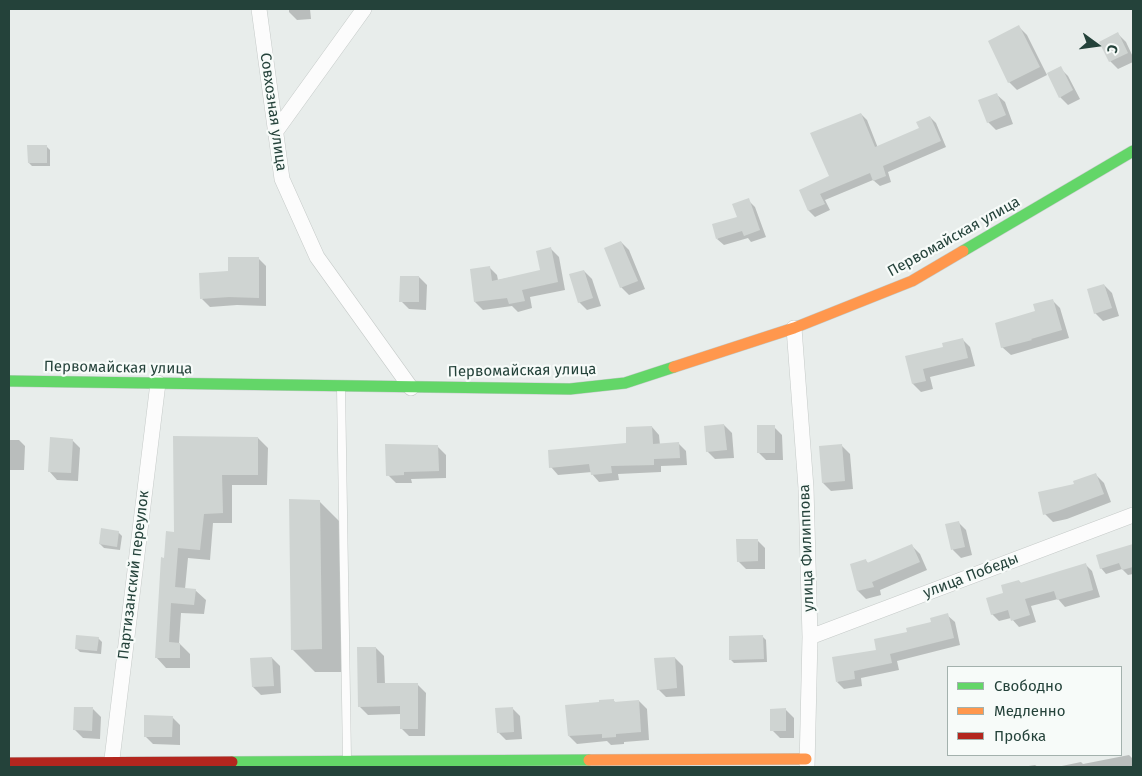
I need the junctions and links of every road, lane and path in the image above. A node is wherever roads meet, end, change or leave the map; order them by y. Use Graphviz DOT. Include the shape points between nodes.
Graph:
graph roads {
  1 [pos="259,9"];
  2 [pos="364,9"];
  3 [pos="276,131"];
  4 [pos="1133,150"];
  5 [pos="794,328"];
  6 [pos="9,381"];
  7 [pos="158,383"];
  8 [pos="341,387"];
  9 [pos="411,388"];
  10 [pos="1133,515"];
  11 [pos="810,637"];
  12 [pos="347,761"];
  13 [pos="9,763"];
  14 [pos="806,763"];
  15 [pos="378,764"];
  16 [pos="111,765"];
  1 -- 3 [label="street, Совхозная улица"];
  2 -- 3 [label="street"];
  3 -- 9 [label="street, Совхозная улица" via="282,179 317,257"];
  4 -- 5 [label="main road, Первомайская улица" via="912,281"];
  5 -- 9 [label="main road, Первомайская улица" via="625,383 570,389"];
  5 -- 11 [label="street, улица Филиппова" via="806,488"];
  6 -- 7 [label="main road, Первомайская улица"];
  7 -- 8 [label="main road, Первомайская улица"];
  7 -- 16 [label="street, Партизанский переулок"];
  8 -- 9 [label="main road, Первомайская улица"];
  8 -- 12 [label="lane"];
  10 -- 11 [label="street, улица Победы"];
  11 -- 14 [label="street, улица Филиппова"];
  12 -- 15 [label="main road"];
  12 -- 16 [label="main road"];
  13 -- 16 [label="main road"];
  14 -- 15 [label="main road"];
}
